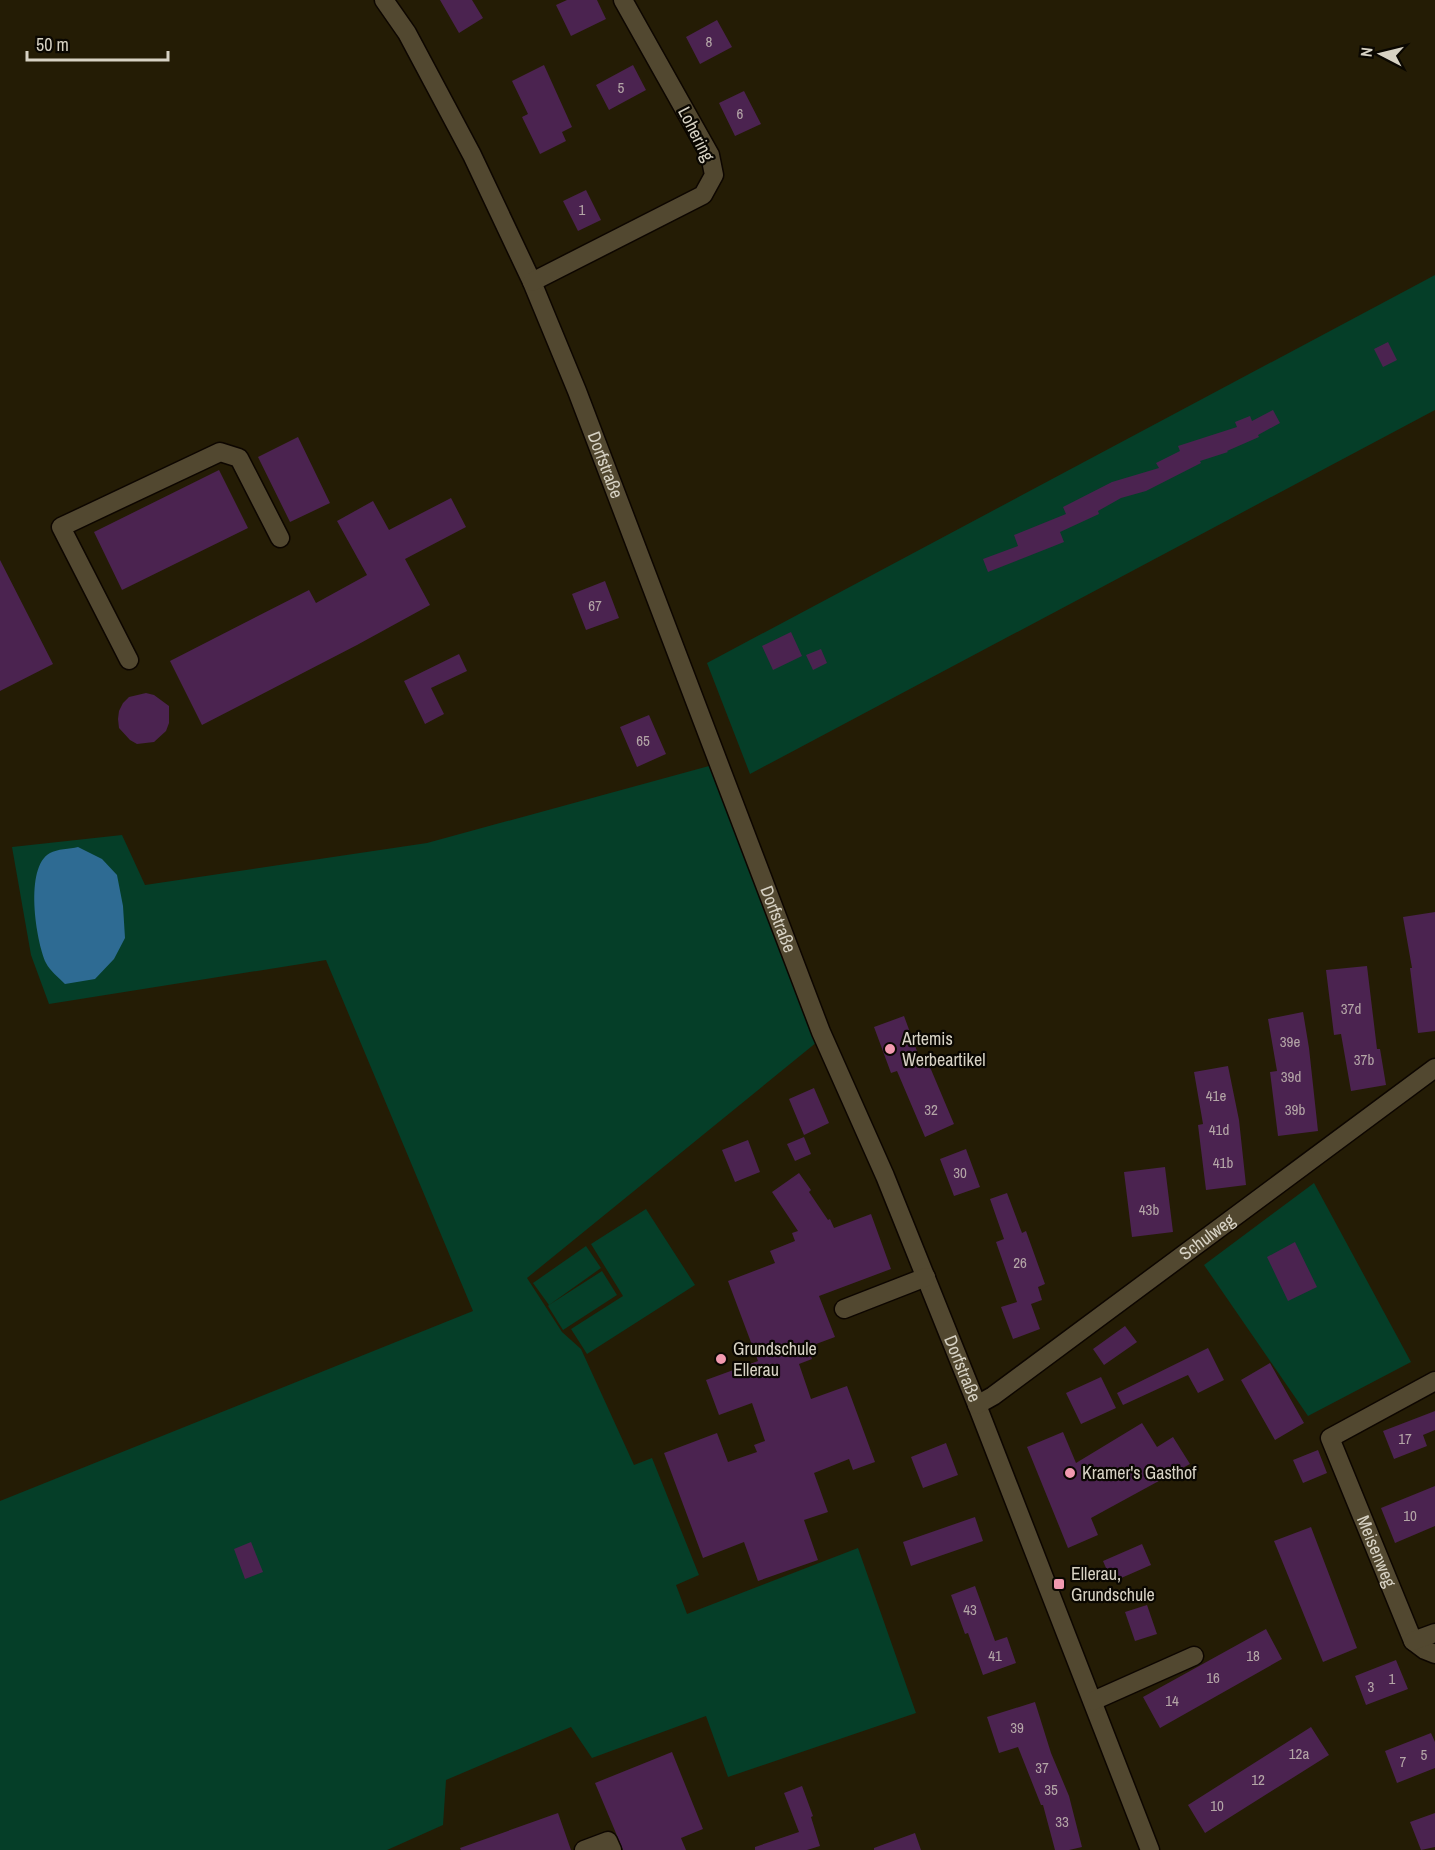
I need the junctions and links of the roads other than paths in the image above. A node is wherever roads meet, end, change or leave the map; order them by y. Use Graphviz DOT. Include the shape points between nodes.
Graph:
graph roads {
  1 [pos="384,0"];
  2 [pos="623,0"];
  3 [pos="532,282"];
  4 [pos="279,538"];
  5 [pos="129,660"];
  6 [pos="1435,1068"];
  7 [pos="926,1277"];
  8 [pos="844,1310"];
  9 [pos="1435,1381"];
  10 [pos="977,1405"];
  11 [pos="1435,1633"];
  12 [pos="1413,1641"];
  13 [pos="1435,1654"];
  14 [pos="1194,1656"];
  15 [pos="1093,1701"];
  16 [pos="584,1850"];
  17 [pos="612,1850"];
  18 [pos="1148,1850"];
  1 -- 3 [label="street, Dorfstraße" via="407,33 472,155"];
  2 -- 3 [label="street, Lohering" via="710,155 714,175 703,195"];
  3 -- 7 [label="street, Dorfstraße" via="821,1032"];
  4 -- 5 [label="street" via="239,458 220,452 61,527"];
  6 -- 10 [label="street, Schulweg"];
  7 -- 8 [label="street"];
  7 -- 10 [label="street, Dorfstraße"];
  9 -- 12 [label="street, Meisenweg" via="1330,1438"];
  10 -- 15 [label="street, Dorfstraße"];
  11 -- 12 [label="street"];
  12 -- 13 [label="street"];
  14 -- 15 [label="street"];
  15 -- 18 [label="street, Dorfstraße"];
  16 -- 17 [label="street" via="608,1841"];
}
